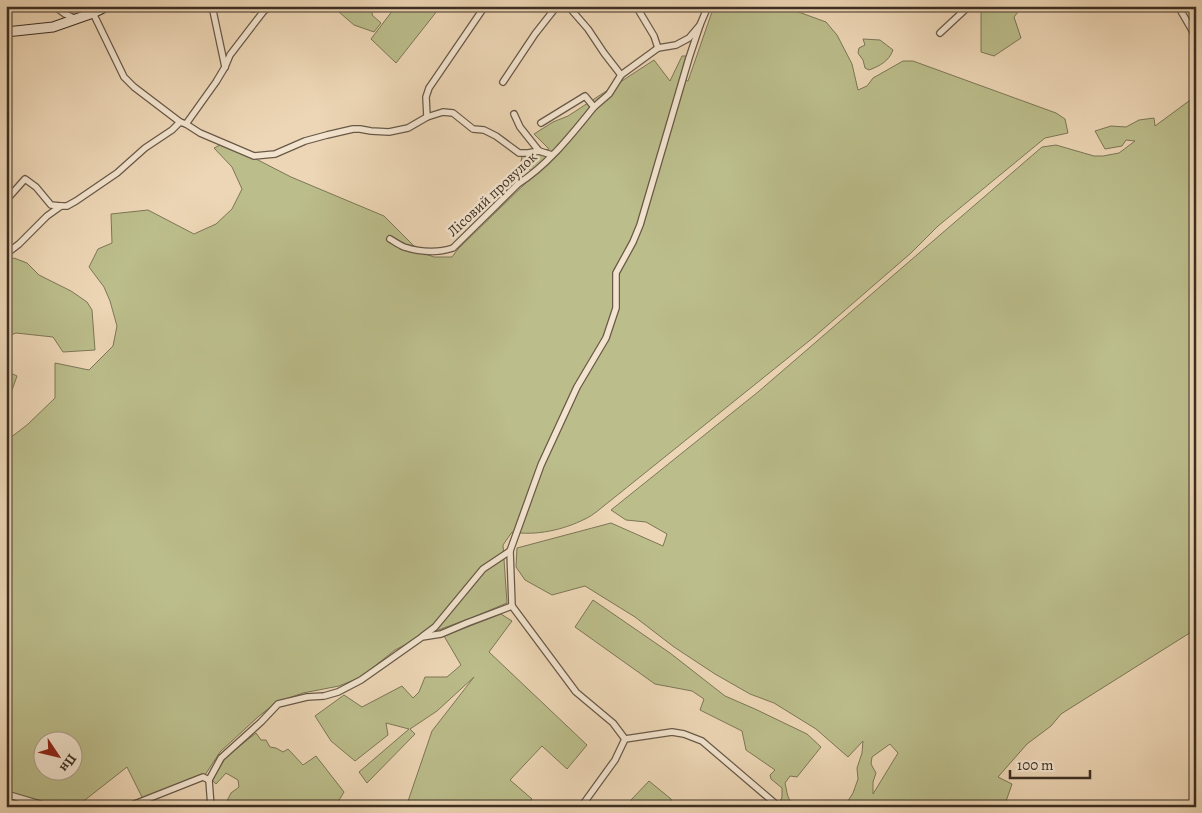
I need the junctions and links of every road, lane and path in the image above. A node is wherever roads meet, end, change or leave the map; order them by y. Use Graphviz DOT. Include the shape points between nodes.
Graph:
graph roads {
  1 [pos="54,6"];
  2 [pos="107,6"];
  3 [pos="212,6"];
  4 [pos="249,6"];
  5 [pos="264,6"];
  6 [pos="270,6"];
  7 [pos="485,6"];
  8 [pos="557,6"];
  9 [pos="568,6"];
  10 [pos="636,6"];
  11 [pos="708,6"];
  12 [pos="969,6"];
  13 [pos="1178,6"];
  14 [pos="93,13"];
  15 [pos="76,19"];
  16 [pos="700,25"];
  17 [pos="6,32"];
  18 [pos="940,33"];
  19 [pos="1196,36"];
  20 [pos="658,48"];
  21 [pos="225,67"];
  22 [pos="621,75"];
  23 [pos="503,82"];
  24 [pos="594,107"];
  25 [pos="514,114"];
  26 [pos="427,117"];
  27 [pos="183,123"];
  28 [pos="541,123"];
  29 [pos="539,151"];
  30 [pos="552,155"];
  31 [pos="6,198"];
  32 [pos="61,206"];
  33 [pos="390,239"];
  34 [pos="6,254"];
  35 [pos="510,551"];
  36 [pos="512,606"];
  37 [pos="422,637"];
  38 [pos="625,739"];
  39 [pos="209,780"];
  40 [pos="6,794"];
  41 [pos="50,807"];
  42 [pos="127,807"];
  43 [pos="211,807"];
  44 [pos="581,807"];
  45 [pos="781,807"];
  1 -- 15 [label="street"];
  2 -- 14 [label="street"];
  3 -- 21 [label="street"];
  4 -- 5 [label="street" via="253,9"];
  6 -- 21 [label="street" via="230,55"];
  7 -- 26 [label="street" via="429,88"];
  8 -- 23 [label="street"];
  9 -- 22 [label="street"];
  10 -- 20 [label="street"];
  11 -- 16 [label="street"];
  12 -- 18 [label="street"];
  13 -- 19 [label="street"];
  14 -- 15 [label="street"];
  14 -- 27 [label="street" via="124,77"];
  15 -- 17 [label="street" via="53,27"];
  16 -- 20 [label="street" via="689,38 676,45"];
  16 -- 35 [label="street" via="640,225 616,273 616,308 606,338 577,387 541,465"];
  20 -- 22 [label="street"];
  21 -- 27 [label="street"];
  22 -- 24 [label="street" via="609,94"];
  24 -- 28 [label="street" via="585,96"];
  24 -- 30 [label="street, Лісовий провулок"];
  25 -- 29 [label="street, Лісовий провулок"];
  26 -- 27 [label="street, Лісовий провулок" via="408,128 389,132 352,129 305,141 276,154 254,156"];
  26 -- 29 [label="street, Лісовий провулок" via="443,112 453,113 473,129 496,136 518,153"];
  27 -- 32 [label="street" via="76,201"];
  29 -- 30 [label="street"];
  30 -- 33 [label="street, Лісовий провулок" via="453,248 420,250 403,247"];
  31 -- 32 [label="street" via="25,179 51,205"];
  32 -- 34 [label="street"];
  35 -- 36 [label="street"];
  35 -- 37 [label="street" via="483,569 435,627"];
  36 -- 37 [label="street" via="441,634"];
  36 -- 38 [label="street" via="576,692 612,723"];
  37 -- 39 [label="street" via="361,680 338,692 278,704 221,758"];
  38 -- 44 [label="street" via="615,760"];
  38 -- 45 [label="street" via="672,732 702,741"];
  39 -- 42 [label="street" via="204,777"];
  39 -- 43 [label="street"];
  40 -- 41 [label="street"];
}
